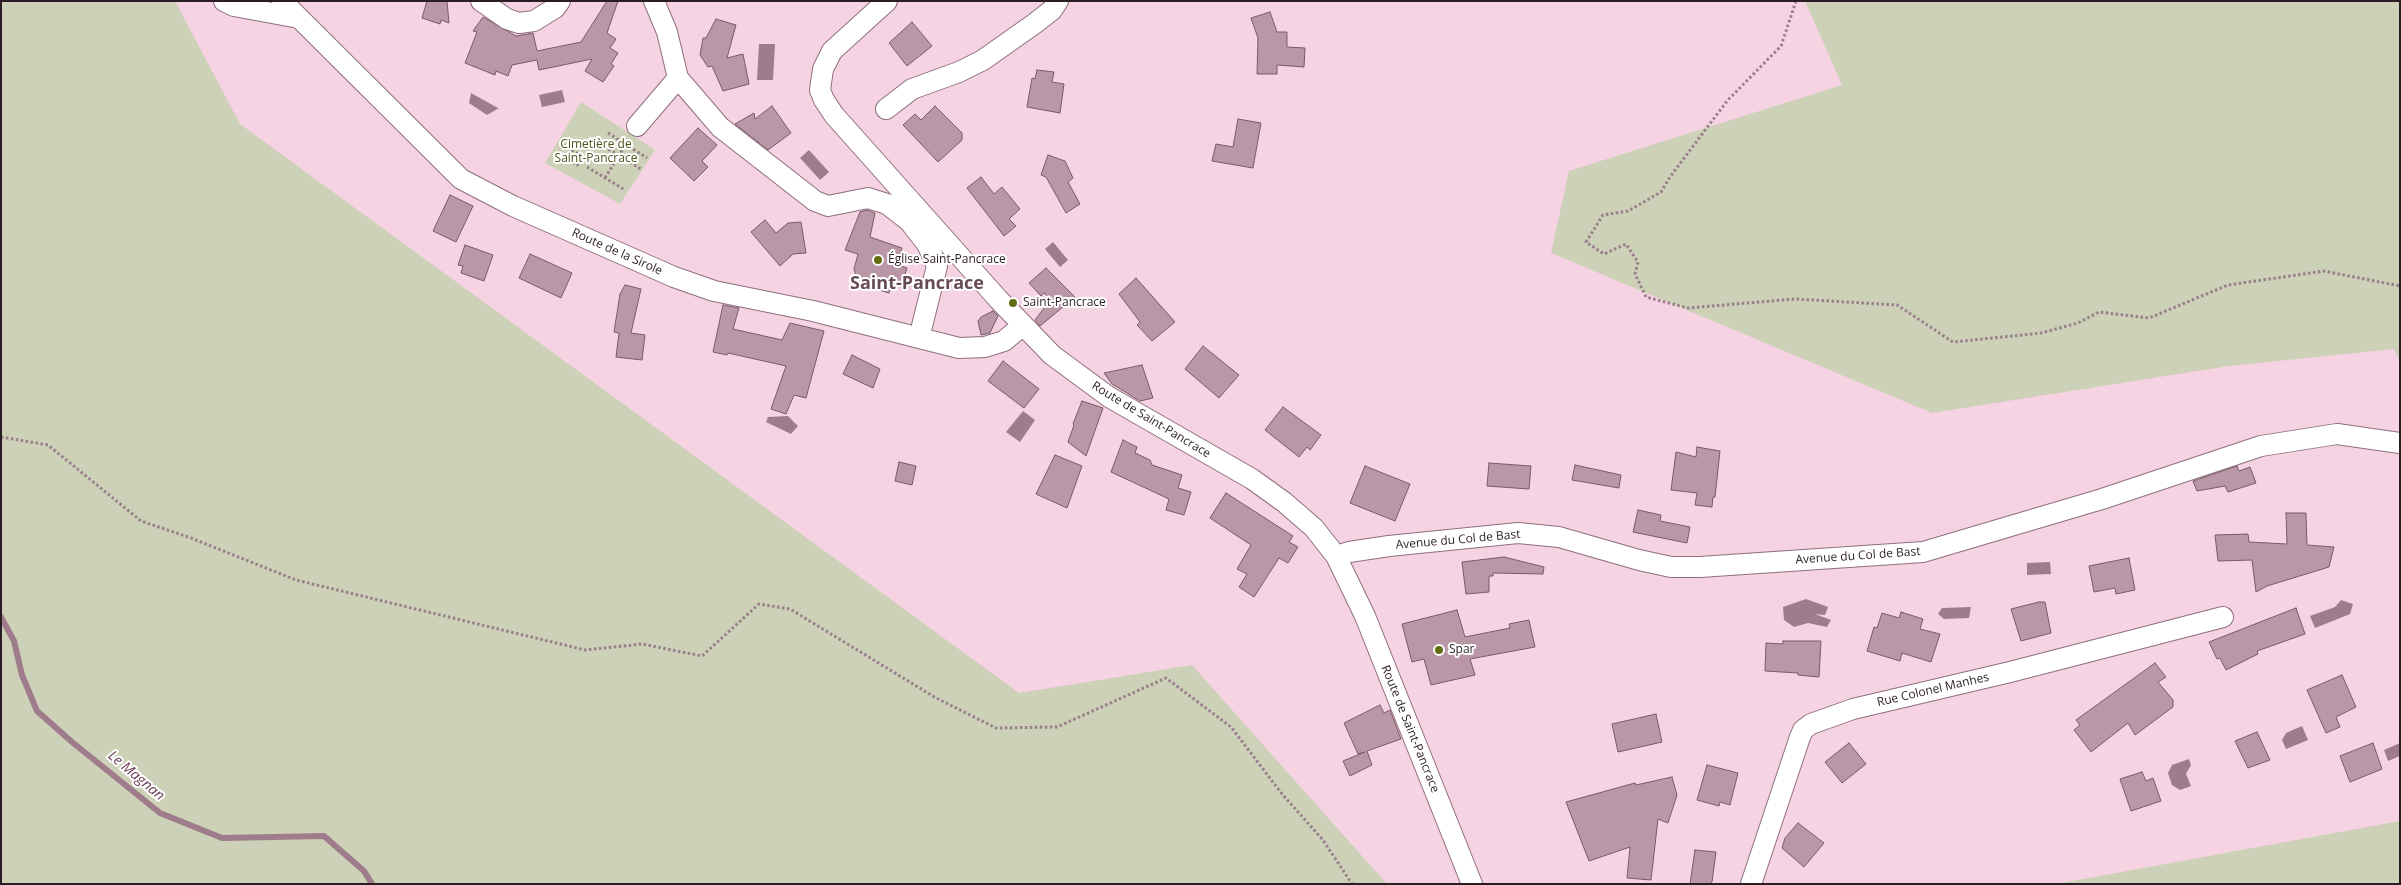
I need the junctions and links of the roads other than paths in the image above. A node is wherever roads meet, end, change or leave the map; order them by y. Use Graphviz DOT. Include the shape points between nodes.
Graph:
graph roads {
  1 [pos="224,1"];
  2 [pos="282,1"];
  3 [pos="481,1"];
  4 [pos="560,1"];
  5 [pos="654,1"];
  6 [pos="887,1"];
  7 [pos="1058,1"];
  8 [pos="299,18"];
  9 [pos="678,78"];
  10 [pos="886,109"];
  11 [pos="637,126"];
  12 [pos="1022,326"];
  13 [pos="919,338"];
  14 [pos="2400,443"];
  15 [pos="1336,556"];
  16 [pos="2223,617"];
  17 [pos="1472,884"];
  18 [pos="1751,884"];
  1 -- 8 [label="street" via="234,6"];
  2 -- 8 [label="street, Route de la Sirole"];
  3 -- 4 [label="street" via="507,19 519,23 534,21"];
  5 -- 9 [label="street" via="667,32"];
  6 -- 12 [label="street, Route de Saint-Pancrace" via="832,51 823,68 820,90 824,100"];
  7 -- 10 [label="street" via="1034,24 983,60 912,89"];
  8 -- 13 [label="street, Route de la Sirole" via="450,169 473,186 656,269 714,291 813,311"];
  9 -- 11 [label="street"];
  9 -- 13 [label="street" via="720,127 815,201 828,206 868,198 886,204 909,221 927,244 938,266"];
  12 -- 13 [label="street, Route de la Sirole" via="1004,341 986,347 959,348"];
  12 -- 15 [label="street, Route de Saint-Pancrace" via="1091,386 1284,502 1314,528"];
  14 -- 15 [label="street, Avenue du Col de Bast" via="2337,434 2261,446 2102,499 1924,552 1671,567 1559,537 1518,533 1389,546"];
  15 -- 17 [label="street, Route de Saint-Pancrace" via="1365,616"];
  16 -- 18 [label="street, Rue Colonel Manhes" via="1852,709 1810,724 1800,737"];
}
